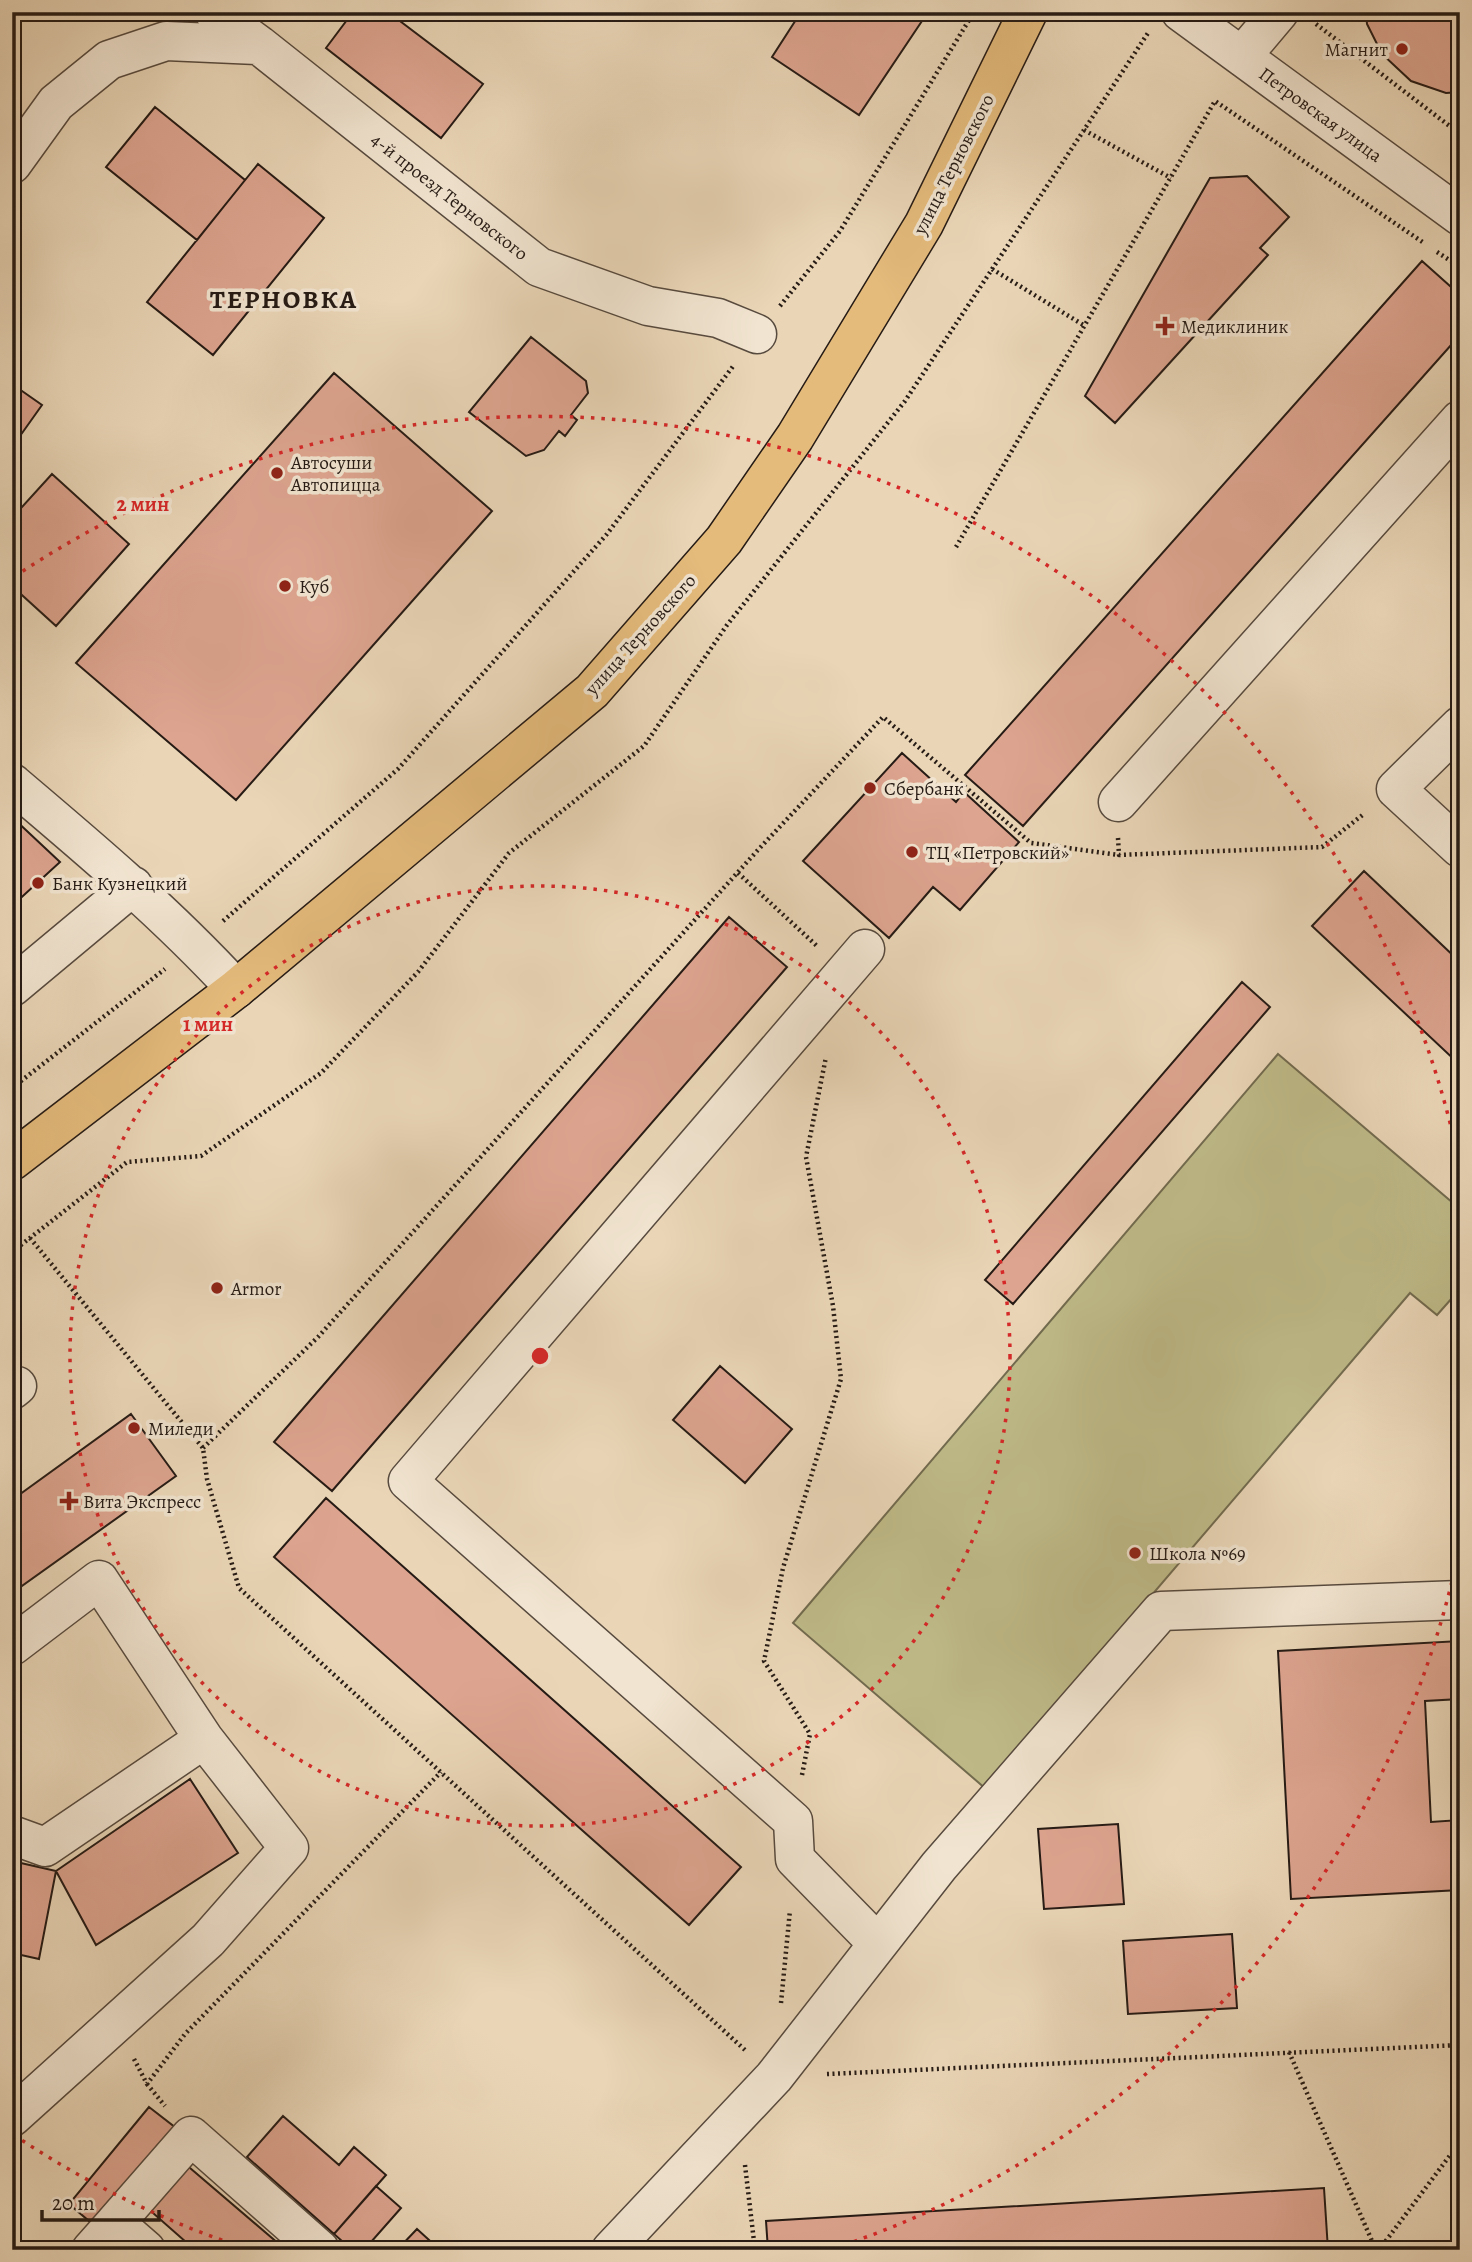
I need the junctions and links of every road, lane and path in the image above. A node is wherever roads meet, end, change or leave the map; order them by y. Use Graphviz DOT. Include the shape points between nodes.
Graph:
graph roads {
  1 [pos="214,12"];
  2 [pos="974,12"];
  3 [pos="1028,12"];
  4 [pos="1181,12"];
  5 [pos="1295,16"];
  6 [pos="259,45"];
  7 [pos="1242,56"];
  8 [pos="1084,130"];
  9 [pos="1460,134"];
  10 [pos="12,164"];
  11 [pos="1171,178"];
  12 [pos="1458,212"];
  13 [pos="1426,244"];
  14 [pos="1437,251"];
  15 [pos="1460,267"];
  16 [pos="992,269"];
  17 [pos="1085,326"];
  18 [pos="757,334"];
  19 [pos="1460,420"];
  20 [pos="956,547"];
  21 [pos="1460,726"];
  22 [pos="12,783"];
  23 [pos="1396,789"];
  24 [pos="1118,802"];
  25 [pos="1460,848"];
  26 [pos="1119,855"];
  27 [pos="738,873"];
  28 [pos="133,886"];
  29 [pos="196,945"];
  30 [pos="865,949"];
  31 [pos="822,951"];
  32 [pos="12,987"];
  33 [pos="236,989"];
  34 [pos="829,1044"];
  35 [pos="12,1088"];
  36 [pos="12,1161"];
  37 [pos="30,1238"];
  38 [pos="203,1448"];
  39 [pos="1460,1600"];
  40 [pos="12,1646"];
  41 [pos="204,1739"];
  42 [pos="793,1821"];
  43 [pos="12,1835"];
  44 [pos="794,1859"];
  45 [pos="877,1943"];
  46 [pos="780,2009"];
  47 [pos="1460,2045"];
  48 [pos="1289,2052"];
  49 [pos="774,2077"];
  50 [pos="739,2116"];
  51 [pos="12,2117"];
  52 [pos="1460,2142"];
  53 [pos="103,2236"];
  54 [pos="146,2250"];
  55 [pos="320,2250"];
  56 [pos="611,2250"];
  57 [pos="755,2250"];
  58 [pos="1378,2250"];
  1 -- 6 [label="street, 4-й проезд Терновского"];
  2 -- 18 [label="path" via="840,231"];
  3 -- 33 [label="main road, улица Терновского" via="924,224 795,437 724,540 592,691"];
  4 -- 7 [label="street, Петровская улица"];
  5 -- 7 [label="street"];
  5 -- 9 [label="path"];
  6 -- 10 [label="street" via="166,41 109,60 56,103"];
  6 -- 18 [label="street, 4-й проезд Терновского" via="539,267 648,306 718,318"];
  7 -- 12 [label="street, Петровская улица"];
  8 -- 11 [label="path"];
  11 -- 13 [label="path" via="1215,101"];
  11 -- 17 [label="path"];
  14 -- 15 [label="path"];
  16 -- 17 [label="path"];
  17 -- 20 [label="path"];
  18 -- 29 [label="path" via="607,534 398,769"];
  19 -- 24 [label="street"];
  21 -- 23 [label="street"];
  22 -- 28 [label="street"];
  23 -- 25 [label="street"];
  23 -- 26 [label="path" via="1322,846"];
  24 -- 26 [label="path"];
  26 -- 27 [label="path" via="1031,843 883,717"];
  27 -- 31 [label="path"];
  27 -- 38 [label="path" via="318,1337"];
  28 -- 29 [label="street"];
  28 -- 32 [label="street"];
  29 -- 33 [label="street"];
  29 -- 35 [label="path"];
  30 -- 42 [label="street" via="408,1481"];
  33 -- 36 [label="main road, улица Терновского"];
  34 -- 42 [label="path" via="806,1157 841,1379 783,1568 764,1661 810,1734"];
  37 -- 38 [label="path"];
  38 -- 49 [label="path" via="207,1479 239,1588"];
  39 -- 45 [label="street" via="1161,1611"];
  40 -- 41 [label="street" via="99,1580"];
  41 -- 43 [label="street" via="45,1847"];
  41 -- 51 [label="street" via="289,1848 208,1940"];
  42 -- 44 [label="street"];
  44 -- 45 [label="street"];
  44 -- 46 [label="path"];
  45 -- 49 [label="street"];
  47 -- 48 [label="path"];
  48 -- 49 [label="path"];
  48 -- 58 [label="path"];
  49 -- 50 [label="street"];
  50 -- 56 [label="street"];
  50 -- 57 [label="path"];
  52 -- 58 [label="path"];
  53 -- 54 [label="street"];
  53 -- 55 [label="street" via="191,2136"];
}
